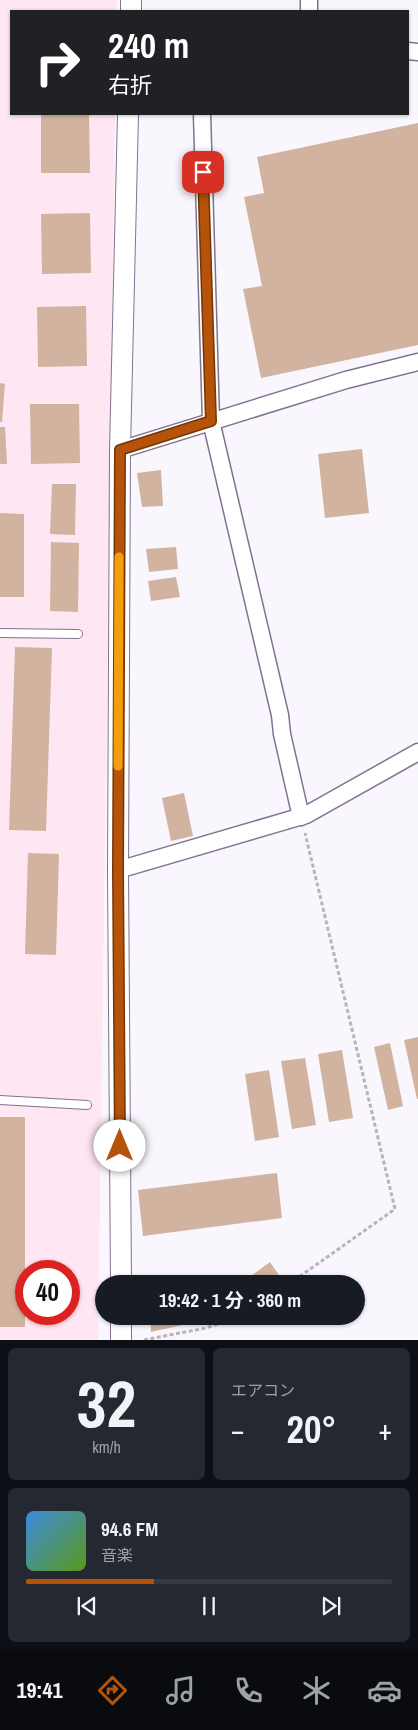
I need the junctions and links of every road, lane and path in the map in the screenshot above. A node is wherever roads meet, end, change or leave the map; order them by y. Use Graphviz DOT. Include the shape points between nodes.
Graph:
graph roads {
  1 [pos="128,115"];
  2 [pos="202,115"];
  3 [pos="418,362"];
  4 [pos="211,421"];
  5 [pos="120,450"];
  6 [pos="0,633"];
  7 [pos="78,634"];
  8 [pos="418,752"];
  9 [pos="301,817"];
  10 [pos="118,870"];
  11 [pos="0,1100"];
  12 [pos="88,1105"];
  13 [pos="121,1275"];
  14 [pos="302,1275"];
  15 [pos="121,1325"];
  16 [pos="215,1325"];
  17 [pos="121,1340"];
  18 [pos="144,1340"];
  1 -- 5 [label="street"];
  2 -- 4 [label="street"];
  3 -- 4 [label="street"];
  4 -- 5 [label="street"];
  4 -- 9 [label="street"];
  5 -- 10 [label="street"];
  6 -- 7 [label="lane"];
  8 -- 9 [label="street"];
  9 -- 10 [label="street"];
  9 -- 14 [label="path" via="395,1209"];
  10 -- 13 [label="street"];
  11 -- 12 [label="lane"];
  15 -- 17 [label="street"];
  16 -- 18 [label="path"];
}
